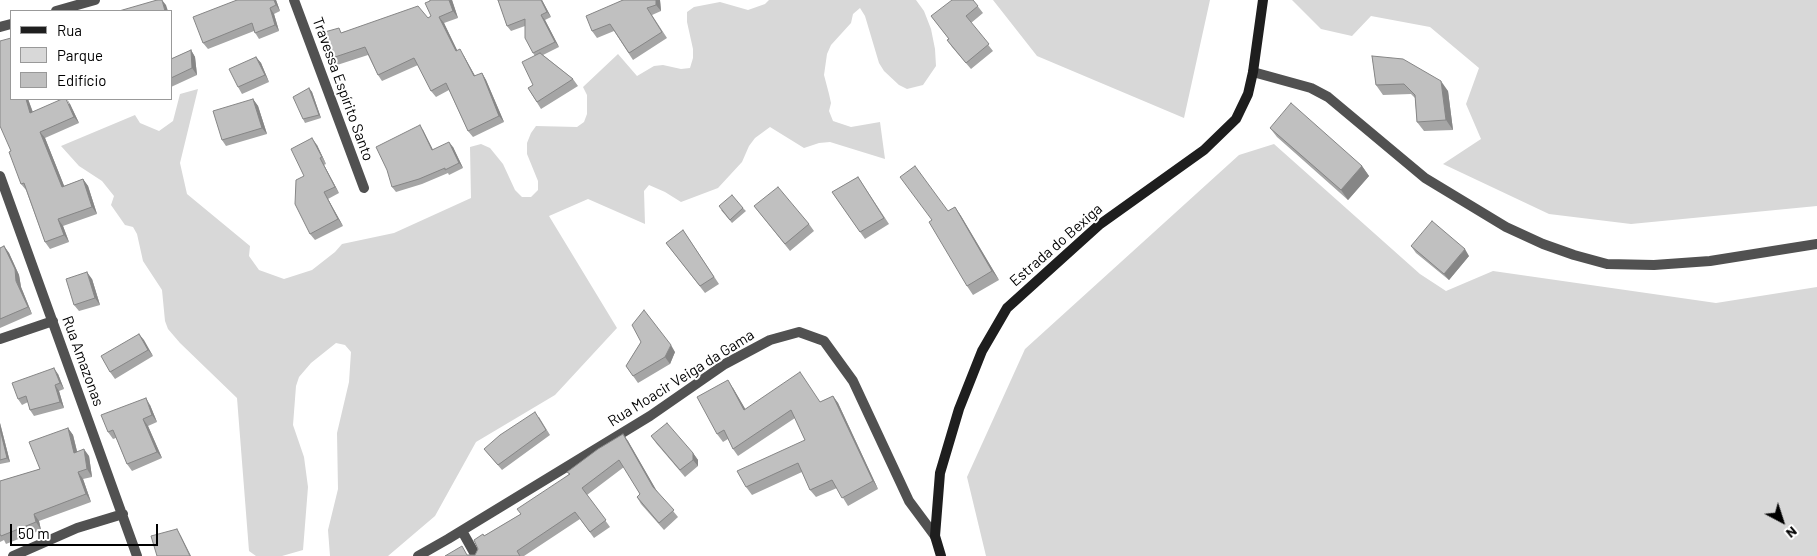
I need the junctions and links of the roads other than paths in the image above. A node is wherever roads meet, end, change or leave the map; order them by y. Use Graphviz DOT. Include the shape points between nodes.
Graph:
graph roads {
  1 [pos="95,0"];
  2 [pos="294,0"];
  3 [pos="1263,0"];
  4 [pos="60,10"];
  5 [pos="1253,72"];
  6 [pos="0,178"];
  7 [pos="364,188"];
  8 [pos="1817,244"];
  9 [pos="53,321"];
  10 [pos="0,339"];
  11 [pos="123,514"];
  12 [pos="462,531"];
  13 [pos="935,536"];
  14 [pos="14,556"];
  15 [pos="137,556"];
  16 [pos="418,556"];
  17 [pos="476,556"];
  18 [pos="941,556"];
  1 -- 4 [label="street"];
  2 -- 7 [label="street, Travessa Espírito Santo"];
  3 -- 5 [label="street, Estrada do Bexiga"];
  5 -- 8 [label="street" via="1305,86 1328,96 1425,178 1506,227 1574,255 1607,264 1654,265 1710,261"];
  5 -- 13 [label="street, Estrada do Bexiga" via="1248,94 1236,119 1204,150 1099,225 1007,308 982,351 959,409 940,473"];
  6 -- 9 [label="street, Rua Amazonas"];
  9 -- 10 [label="street"];
  9 -- 11 [label="street, Rua Amazonas"];
  11 -- 14 [label="street" via="76,528"];
  11 -- 15 [label="street, Rua Amazonas"];
  12 -- 13 [label="street, Rua Moacir Veiga da Gama" via="650,416 725,364 770,340 799,332 824,341 853,381 909,501"];
  12 -- 16 [label="street, Rua Moacir Veiga da Gama"];
  12 -- 17 [label="street"];
  13 -- 18 [label="street, Estrada do Bexiga"];
}
